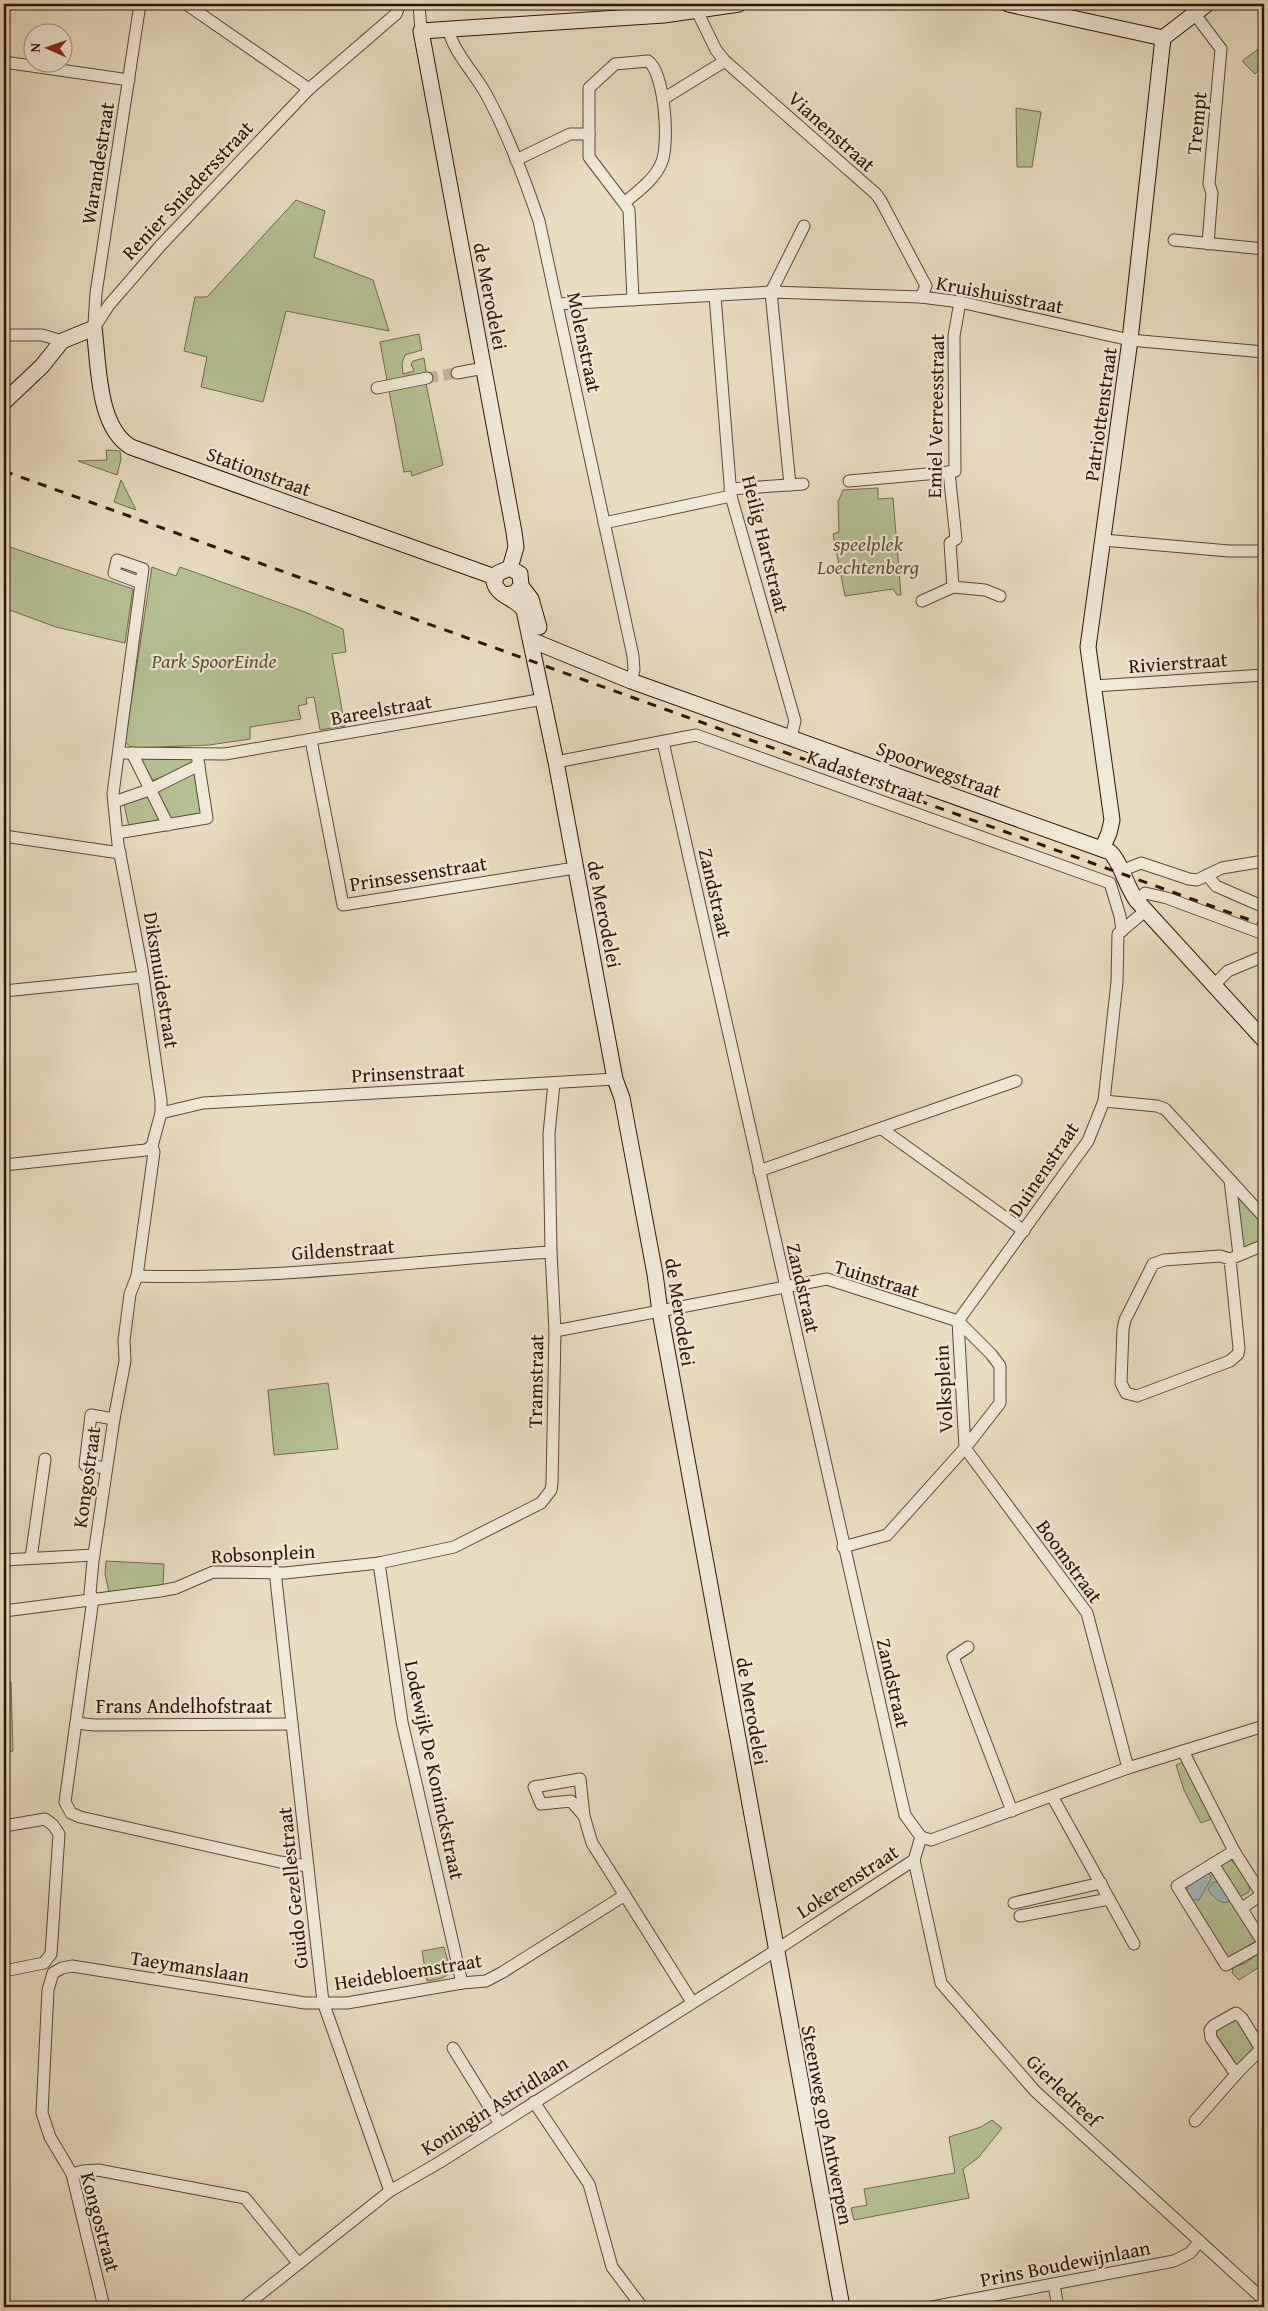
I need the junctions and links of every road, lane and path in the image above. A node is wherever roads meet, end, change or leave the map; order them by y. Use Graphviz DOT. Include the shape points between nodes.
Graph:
graph roads {
  1 [pos="140,4"];
  2 [pos="186,4"];
  3 [pos="400,4"];
  4 [pos="419,4"];
  5 [pos="739,4"];
  6 [pos="1008,4"];
  7 [pos="1207,4"];
  8 [pos="695,7"];
  9 [pos="1194,13"];
  10 [pos="448,28"];
  11 [pos="421,31"];
  12 [pos="1163,38"];
  13 [pos="725,61"];
  14 [pos="4,62"];
  15 [pos="128,80"];
  16 [pos="309,89"];
  17 [pos="663,99"];
  18 [pos="589,134"];
  19 [pos="516,160"];
  20 [pos="624,203"];
  21 [pos="804,226"];
  22 [pos="1174,240"];
  23 [pos="1208,244"];
  24 [pos="1264,249"];
  25 [pos="771,292"];
  26 [pos="714,296"];
  27 [pos="921,298"];
  28 [pos="633,300"];
  29 [pos="960,302"];
  30 [pos="558,304"];
  31 [pos="94,328"];
  32 [pos="4,334"];
  33 [pos="1130,340"];
  34 [pos="62,341"];
  35 [pos="1264,352"];
  36 [pos="484,368"];
  37 [pos="457,373"];
  38 [pos="427,378"];
  39 [pos="377,388"];
  40 [pos="4,402"];
  41 [pos="949,472"];
  42 [pos="849,481"];
  43 [pos="803,484"];
  44 [pos="790,485"];
  45 [pos="730,493"];
  46 [pos="604,523"];
  47 [pos="1103,540"];
  48 [pos="1264,551"];
  49 [pos="510,568"];
  50 [pos="495,577"];
  51 [pos="141,584"];
  52 [pos="521,586"];
  53 [pos="953,587"];
  54 [pos="504,595"];
  55 [pos="1000,596"];
  56 [pos="922,601"];
  57 [pos="538,638"];
  58 [pos="1264,675"];
  59 [pos="630,681"];
  60 [pos="1094,686"];
  61 [pos="544,700"];
  62 [pos="791,737"];
  63 [pos="311,740"];
  64 [pos="663,742"];
  65 [pos="119,753"];
  66 [pos="132,753"];
  67 [pos="198,759"];
  68 [pos="556,762"];
  69 [pos="149,790"];
  70 [pos="114,802"];
  71 [pos="168,825"];
  72 [pos="117,833"];
  73 [pos="4,836"];
  74 [pos="1102,849"];
  75 [pos="120,853"];
  76 [pos="1264,861"];
  77 [pos="575,868"];
  78 [pos="1121,871"];
  79 [pos="1207,875"];
  80 [pos="1141,906"];
  81 [pos="1264,907"];
  82 [pos="1122,931"];
  83 [pos="1264,934"];
  84 [pos="1264,956"];
  85 [pos="143,977"];
  86 [pos="1213,986"];
  87 [pos="4,991"];
  88 [pos="1264,1040"];
  89 [pos="615,1079"];
  90 [pos="1016,1081"];
  91 [pos="554,1083"];
  92 [pos="1104,1101"];
  93 [pos="161,1113"];
  94 [pos="882,1129"];
  95 [pos="152,1146"];
  96 [pos="4,1165"];
  97 [pos="759,1171"];
  98 [pos="1230,1180"];
  99 [pos="1264,1217"];
  100 [pos="1024,1231"];
  101 [pos="1264,1245"];
  102 [pos="551,1252"];
  103 [pos="1235,1257"];
  104 [pos="137,1276"];
  105 [pos="785,1288"];
  106 [pos="660,1312"];
  107 [pos="958,1322"];
  108 [pos="555,1331"];
  109 [pos="114,1418"];
  110 [pos="965,1448"];
  111 [pos="45,1459"];
  112 [pos="106,1468"];
  113 [pos="843,1547"];
  114 [pos="94,1555"];
  115 [pos="31,1558"];
  116 [pos="4,1560"];
  117 [pos="379,1563"];
  118 [pos="275,1571"];
  119 [pos="92,1599"];
  120 [pos="4,1611"];
  121 [pos="968,1647"];
  122 [pos="76,1723"];
  123 [pos="292,1724"];
  124 [pos="1264,1726"];
  125 [pos="1183,1751"];
  126 [pos="1128,1768"];
  127 [pos="1052,1796"];
  128 [pos="1012,1811"];
  129 [pos="584,1816"];
  130 [pos="4,1826"];
  131 [pos="921,1837"];
  132 [pos="1234,1851"];
  133 [pos="909,1863"];
  134 [pos="1212,1864"];
  135 [pos="308,1866"];
  136 [pos="1101,1883"];
  137 [pos="1263,1894"];
  138 [pos="625,1895"];
  139 [pos="1109,1899"];
  140 [pos="1014,1903"];
  141 [pos="1242,1908"];
  142 [pos="1020,1916"];
  143 [pos="1134,1944"];
  144 [pos="1264,1944"];
  145 [pos="775,1950"];
  146 [pos="4,1971"];
  147 [pos="53,1973"];
  148 [pos="462,1983"];
  149 [pos="323,2002"];
  150 [pos="692,2002"];
  151 [pos="453,2048"];
  152 [pos="1263,2052"];
  153 [pos="1239,2071"];
  154 [pos="534,2102"];
  155 [pos="1195,2121"];
  156 [pos="500,2124"];
  157 [pos="72,2174"];
  158 [pos="390,2191"];
  159 [pos="1200,2242"];
  160 [pos="298,2263"];
  161 [pos="1054,2285"];
  162 [pos="1264,2300"];
  163 [pos="104,2307"];
  164 [pos="244,2307"];
  165 [pos="642,2307"];
  166 [pos="842,2307"];
  167 [pos="932,2307"];
  168 [pos="1058,2307"];
  1 -- 15 [label="street, Warandestraat"];
  2 -- 16 [label="street"];
  3 -- 16 [label="street, Renier Sniedersstraat" via="396,14"];
  4 -- 11 [label="street"];
  5 -- 8 [label="street"];
  6 -- 12 [label="street"];
  7 -- 9 [label="street"];
  8 -- 10 [label="street"];
  8 -- 13 [label="street, Vianenstraat" via="716,50"];
  9 -- 12 [label="street"];
  9 -- 23 [label="street, Trempt" via="1221,49 1209,184 1212,193"];
  10 -- 11 [label="street"];
  10 -- 19 [label="street, Molenstraat" via="450,40 476,76 495,111"];
  11 -- 36 [label="street, de Merodelei"];
  12 -- 33 [label="street, Patriottenstraat"];
  13 -- 17 [label="street"];
  13 -- 27 [label="street, Vianenstraat" via="881,200 926,286"];
  14 -- 15 [label="street"];
  15 -- 31 [label="street, Warandestraat" via="96,292"];
  16 -- 31 [label="street, Renier Sniedersstraat" via="161,245 109,305"];
  17 -- 18 [label="street" via="654,65 648,61 614,64 589,88"];
  17 -- 20 [label="street" via="665,150 662,164"];
  18 -- 19 [label="street" via="570,134"];
  18 -- 20 [label="street" via="589,157"];
  19 -- 30 [label="street, Molenstraat" via="539,220"];
  20 -- 28 [label="street" via="629,210"];
  21 -- 25 [label="street"];
  22 -- 23 [label="street"];
  23 -- 24 [label="street"];
  25 -- 26 [label="street, Kruishuisstraat"];
  25 -- 27 [label="street, Kruishuisstraat"];
  25 -- 44 [label="street"];
  26 -- 28 [label="street, Kruishuisstraat"];
  26 -- 45 [label="street, Heilig Hartstraat"];
  27 -- 29 [label="street, Kruishuisstraat"];
  28 -- 30 [label="street, Kruishuisstraat"];
  29 -- 33 [label="street, Kruishuisstraat"];
  29 -- 41 [label="street, Emiel Verreesstraat" via="954,336 955,471"];
  30 -- 46 [label="street, Molenstraat"];
  31 -- 34 [label="street"];
  31 -- 50 [label="street, Stationstraat" via="105,407 111,426 124,443"];
  32 -- 34 [label="street" via="42,335"];
  33 -- 35 [label="street, Kruishuisstraat"];
  33 -- 47 [label="street, Patriottenstraat"];
  34 -- 40 [label="street" via="42,366"];
  36 -- 37 [label="street"];
  36 -- 49 [label="street, de Merodelei" via="515,542"];
  38 -- 39 [label="street"];
  41 -- 42 [label="street"];
  41 -- 53 [label="street, Emiel Verreesstraat" via="956,539 950,543"];
  43 -- 44 [label="street"];
  44 -- 45 [label="street"];
  45 -- 46 [label="street"];
  45 -- 62 [label="street, Heilig Hartstraat" via="795,721"];
  46 -- 59 [label="street, Molenstraat" via="633,656 634,670"];
  47 -- 48 [label="street"];
  47 -- 60 [label="street, Patriottenstraat" via="1088,647"];
  49 -- 50 [label="street" via="501,570"];
  49 -- 52 [label="street, de Merodelei" via="520,574"];
  50 -- 54 [label="street, de Merodelei" via="496,587"];
  51 -- 65 [label="street, Diksmuidestraat"];
  52 -- 54 [label="street" via="515,594"];
  52 -- 57 [label="street, de Merodelei" via="531,599"];
  53 -- 55 [label="street" via="985,590"];
  53 -- 56 [label="street"];
  54 -- 57 [label="street, de Merodelei" via="521,605"];
  57 -- 59 [label="street, Spoorwegstraat"];
  57 -- 61 [label="street, de Merodelei"];
  58 -- 60 [label="street, Rivierstraat"];
  59 -- 62 [label="street, Spoorwegstraat"];
  60 -- 74 [label="street, Patriottenstraat" via="1112,820"];
  61 -- 63 [label="street, Bareelstraat"];
  61 -- 68 [label="street, de Merodelei"];
  62 -- 74 [label="street, Spoorwegstraat"];
  63 -- 67 [label="street, Bareelstraat"];
  63 -- 77 [label="street, Prinsessenstraat" via="343,905"];
  64 -- 68 [label="street, Kadasterstraat"];
  64 -- 82 [label="street, Kadasterstraat" via="696,735 1110,883"];
  64 -- 97 [label="street, Zandstraat"];
  65 -- 66 [label="street, Bareelstraat"];
  65 -- 70 [label="street, Diksmuidestraat"];
  66 -- 67 [label="street, Bareelstraat"];
  66 -- 69 [label="street"];
  67 -- 69 [label="street"];
  67 -- 71 [label="street" via="207,818"];
  68 -- 77 [label="street, de Merodelei"];
  69 -- 70 [label="street"];
  69 -- 71 [label="street"];
  70 -- 72 [label="street, Diksmuidestraat"];
  71 -- 72 [label="street"];
  72 -- 75 [label="street, Diksmuidestraat"];
  73 -- 75 [label="street"];
  74 -- 78 [label="street, Spoorwegstraat" via="1116,857"];
  75 -- 85 [label="street, Diksmuidestraat"];
  76 -- 79 [label="street" via="1222,868"];
  77 -- 89 [label="street, de Merodelei"];
  78 -- 79 [label="street" via="1141,863 1189,879"];
  78 -- 80 [label="street, Spoorwegstraat"];
  79 -- 81 [label="street" via="1216,886"];
  80 -- 82 [label="street"];
  80 -- 83 [label="street" via="1145,893 1167,898"];
  80 -- 86 [label="street, Spoorwegstraat"];
  82 -- 92 [label="street, Duinenstraat" via="1118,934 1117,982"];
  84 -- 86 [label="street" via="1228,971"];
  85 -- 87 [label="street"];
  85 -- 93 [label="street, Diksmuidestraat"];
  86 -- 88 [label="street, Spoorwegstraat"];
  89 -- 91 [label="street, Prinsenstraat"];
  89 -- 106 [label="street, de Merodelei" via="622,1098"];
  90 -- 94 [label="street"];
  91 -- 93 [label="street, Prinsenstraat" via="203,1103"];
  91 -- 102 [label="street, Tramstraat" via="548,1134"];
  92 -- 98 [label="street" via="1165,1109"];
  92 -- 100 [label="street, Duinenstraat" via="1088,1141"];
  93 -- 95 [label="street, Diksmuidestraat"];
  94 -- 97 [label="street"];
  94 -- 100 [label="street"];
  95 -- 96 [label="street" via="146,1150"];
  95 -- 104 [label="street, Kongostraat" via="154,1152"];
  97 -- 105 [label="street, Zandstraat"];
  98 -- 99 [label="street"];
  98 -- 103 [label="street"];
  100 -- 107 [label="street, Duinenstraat"];
  101 -- 103 [label="street"];
  102 -- 104 [label="street, Gildenstraat" via="317,1270"];
  102 -- 108 [label="street, Tramstraat"];
  103 -- 103 [label="street" via="1164,1260 1154,1264 1123,1329 1121,1382 1126,1393 1137,1396 1230,1361 1238,1354"];
  104 -- 109 [label="street, Kongostraat" via="130,1294 124,1361"];
  105 -- 106 [label="street, Tuinstraat"];
  105 -- 107 [label="street, Tuinstraat" via="827,1279"];
  105 -- 113 [label="street, Zandstraat"];
  106 -- 108 [label="street, Tuinstraat"];
  106 -- 145 [label="street, de Merodelei"];
  107 -- 110 [label="street, Volksplein"];
  107 -- 110 [label="street, Volksplein" via="1000,1366 1000,1403"];
  108 -- 117 [label="street, Tramstraat" via="552,1483 547,1496 541,1503 454,1547"];
  109 -- 112 [label="street, Kongostraat"];
  109 -- 112 [label="street" via="91,1416 85,1465"];
  110 -- 113 [label="street" via="887,1535"];
  110 -- 126 [label="street, Boomstraat" via="1087,1612"];
  111 -- 115 [label="street"];
  112 -- 114 [label="street, Kongostraat"];
  113 -- 131 [label="street, Zandstraat" via="905,1815"];
  114 -- 115 [label="street"];
  114 -- 119 [label="street, Kongostraat"];
  115 -- 116 [label="street"];
  117 -- 118 [label="street, Robsonplein"];
  117 -- 148 [label="street, Lodewijk De Koninckstraat" via="402,1722"];
  118 -- 119 [label="street, Robsonplein" via="213,1572 176,1588"];
  118 -- 123 [label="street, Guido Gezellestraat"];
  119 -- 120 [label="street, Robsonplein"];
  119 -- 122 [label="street, Kongostraat"];
  121 -- 128 [label="street" via="953,1657"];
  122 -- 123 [label="street, Frans Andelhofstraat"];
  122 -- 135 [label="street, Kongostraat" via="66,1802 71,1813"];
  123 -- 135 [label="street, Guido Gezellestraat"];
  124 -- 125 [label="street, Lokerenstraat"];
  125 -- 126 [label="street, Lokerenstraat"];
  125 -- 132 [label="street"];
  126 -- 127 [label="street, Lokerenstraat"];
  127 -- 128 [label="street, Lokerenstraat"];
  127 -- 136 [label="street"];
  128 -- 131 [label="street, Lokerenstraat" via="931,1840"];
  129 -- 129 [label="street" via="580,1779 534,1787 542,1804 571,1801"];
  129 -- 138 [label="street" via="592,1843"];
  130 -- 146 [label="street" via="45,1819 59,1834 51,1954 44,1963"];
  131 -- 133 [label="street, Lokerenstraat"];
  132 -- 134 [label="street"];
  132 -- 137 [label="street"];
  133 -- 145 [label="street, Lokerenstraat"];
  133 -- 159 [label="street, Gierledreef" via="941,1983 1035,2091"];
  134 -- 141 [label="street"];
  134 -- 144 [label="street" via="1177,1886 1226,1965"];
  135 -- 149 [label="street, Guido Gezellestraat"];
  136 -- 139 [label="street"];
  136 -- 140 [label="street"];
  137 -- 141 [label="street"];
  138 -- 148 [label="street, Heidebloemstraat" via="503,1972 486,1981"];
  138 -- 150 [label="street"];
  139 -- 142 [label="street"];
  139 -- 143 [label="street"];
  141 -- 144 [label="street"];
  145 -- 150 [label="street, Koningin Astridlaan"];
  145 -- 166 [label="street, Steenweg op Antwerpen"];
  147 -- 149 [label="street, Taeymanslaan" via="72,1966 305,2004"];
  147 -- 157 [label="street, Kongostraat" via="48,1990 42,2113 54,2145"];
  148 -- 149 [label="street, Heidebloemstraat" via="347,2003"];
  149 -- 158 [label="street, Guido Gezellestraat"];
  150 -- 154 [label="street, Koningin Astridlaan"];
  151 -- 156 [label="street"];
  152 -- 153 [label="street"];
  152 -- 153 [label="street" via="1238,2013 1213,2026 1211,2038 1233,2070"];
  153 -- 155 [label="street"];
  154 -- 156 [label="street, Koningin Astridlaan"];
  154 -- 165 [label="street" via="589,2184 612,2267"];
  156 -- 158 [label="street, Koningin Astridlaan"];
  157 -- 160 [label="street" via="98,2170 245,2198"];
  157 -- 163 [label="street, Kongostraat"];
  158 -- 160 [label="street, Koningin Astridlaan"];
  159 -- 161 [label="street, Prins Boudewijnlaan" via="1190,2253 1174,2261"];
  159 -- 162 [label="street, Gierledreef"];
  160 -- 164 [label="street, Koningin Astridlaan"];
  161 -- 167 [label="street, Prins Boudewijnlaan"];
  161 -- 168 [label="street"];
}
